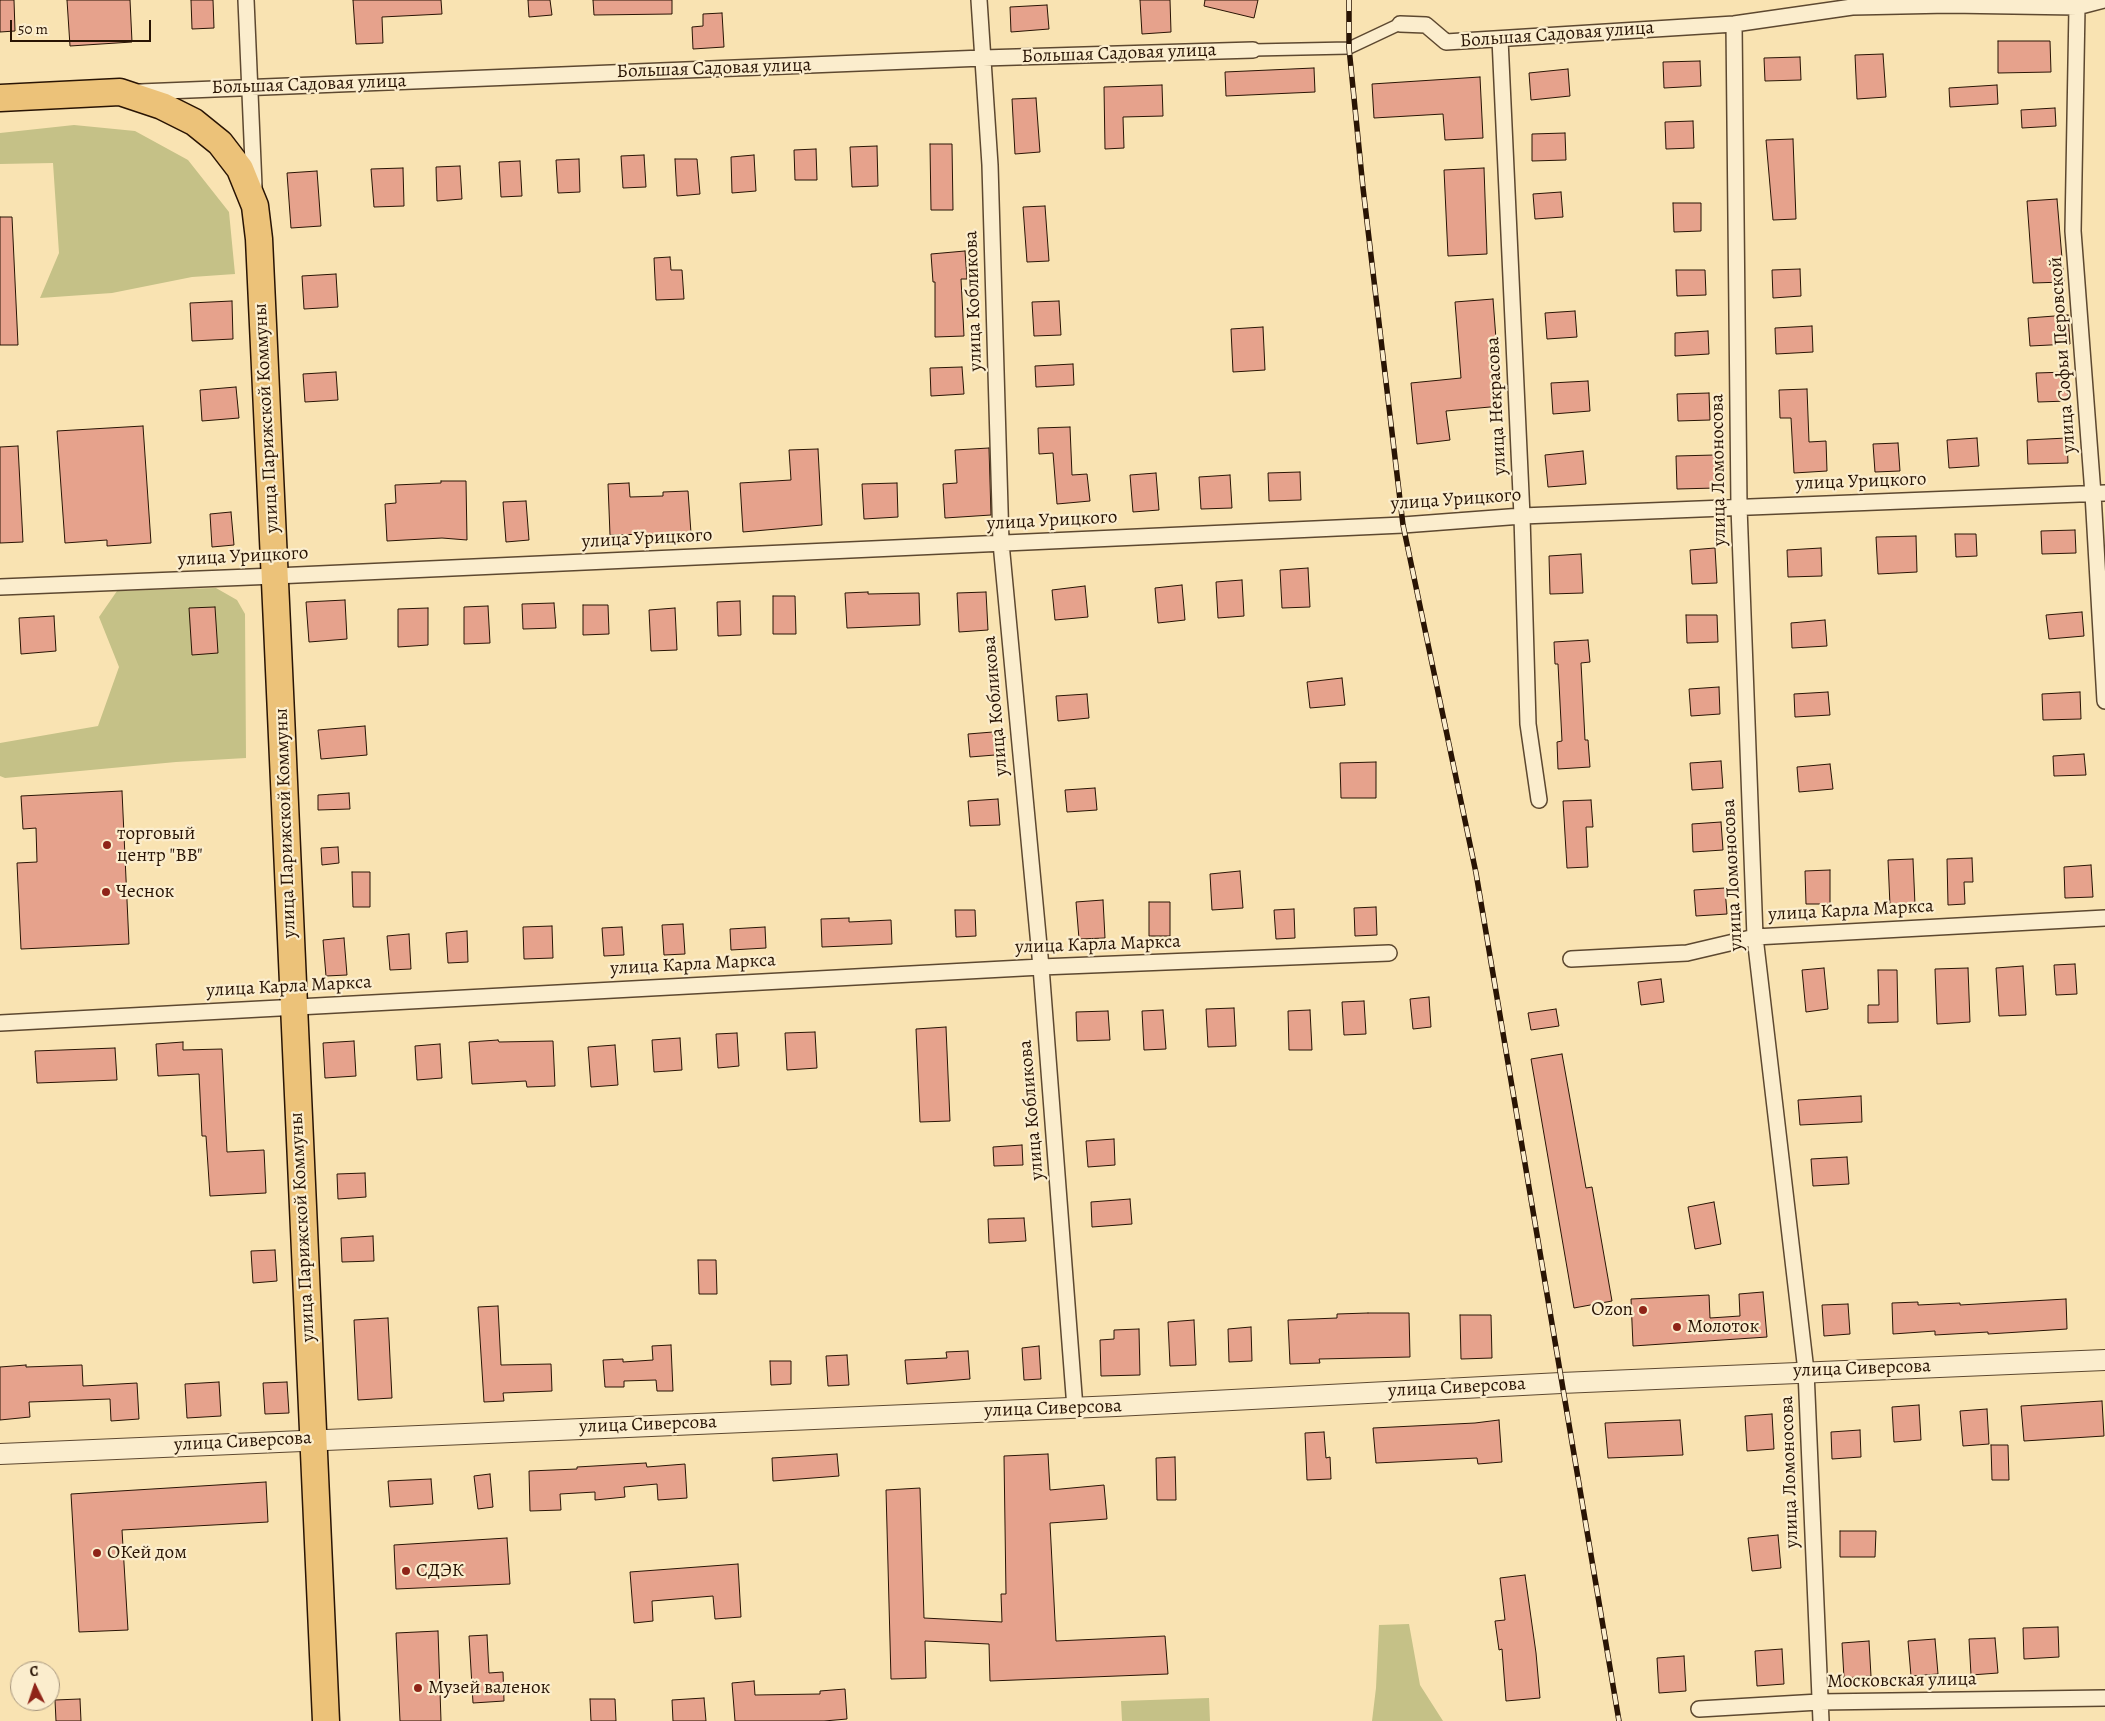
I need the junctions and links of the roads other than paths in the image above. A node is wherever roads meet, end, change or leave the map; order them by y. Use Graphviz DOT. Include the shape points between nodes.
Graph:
graph roads {
  1 [pos="246,0"];
  2 [pos="979,0"];
  3 [pos="2104,0"];
  4 [pos="2077,7"];
  5 [pos="1400,24"];
  6 [pos="1734,24"];
  7 [pos="1500,39"];
  8 [pos="1253,50"];
  9 [pos="983,58"];
  10 [pos="249,88"];
  11 [pos="120,92"];
  12 [pos="0,98"];
  13 [pos="208,132"];
  14 [pos="255,206"];
  15 [pos="2099,493"];
  16 [pos="1738,507"];
  17 [pos="1522,516"];
  18 [pos="1001,543"];
  19 [pos="275,576"];
  20 [pos="0,587"];
  21 [pos="2105,701"];
  22 [pos="1539,800"];
  23 [pos="2105,918"];
  24 [pos="1755,937"];
  25 [pos="1389,953"];
  26 [pos="1571,959"];
  27 [pos="1041,967"];
  28 [pos="294,1007"];
  29 [pos="0,1023"];
  30 [pos="2105,1360"];
  31 [pos="1806,1371"];
  32 [pos="1076,1408"];
  33 [pos="314,1439"];
  34 [pos="0,1454"];
  35 [pos="2105,1698"];
  36 [pos="1819,1702"];
  37 [pos="1699,1709"];
  38 [pos="326,1721"];
  39 [pos="1821,1721"];
  1 -- 10 [label="street, улица Парижской Коммуны"];
  2 -- 9 [label="street, улица Кобликова"];
  3 -- 4 [label="street, Большая Садовая улица"];
  4 -- 6 [label="street, Большая Садовая улица" via="1852,7"];
  4 -- 15 [label="street, улица Софьи Перовской" via="2073,231"];
  5 -- 7 [label="street, Большая Садовая улица" via="1426,25 1446,42"];
  5 -- 8 [label="street, Большая Садовая улица" via="1349,48"];
  6 -- 7 [label="street, Большая Садовая улица"];
  6 -- 16 [label="street, улица Ломоносова"];
  7 -- 17 [label="street, улица Некрасова"];
  8 -- 9 [label="street, Большая Садовая улица"];
  9 -- 10 [label="street, Большая Садовая улица"];
  9 -- 18 [label="street, улица Кобликова" via="990,165"];
  10 -- 11 [label="street, Большая Садовая улица"];
  10 -- 14 [label="street, улица Парижской Коммуны"];
  11 -- 12 [label="highway, Большая Садовая улица"];
  11 -- 13 [label="highway, Большая Садовая улица" via="170,109"];
  13 -- 14 [label="highway, улица Парижской Коммуны" via="240,169"];
  14 -- 19 [label="highway, улица Парижской Коммуны"];
  15 -- 16 [label="street, улица Урицкого"];
  15 -- 21 [label="street, улица Софьи Перовской"];
  16 -- 17 [label="street, улица Урицкого"];
  16 -- 24 [label="street, улица Ломоносова"];
  17 -- 18 [label="street, улица Урицкого"];
  17 -- 22 [label="street, улица Некрасова" via="1528,724"];
  18 -- 19 [label="street, улица Урицкого"];
  18 -- 27 [label="street, улица Кобликова"];
  19 -- 20 [label="street, улица Урицкого"];
  19 -- 28 [label="highway, улица Парижской Коммуны"];
  23 -- 24 [label="street, улица Карла Маркса"];
  24 -- 26 [label="street, улица Карла Маркса" via="1687,953"];
  24 -- 31 [label="street, улица Ломоносова"];
  25 -- 27 [label="street, улица Карла Маркса"];
  27 -- 28 [label="street, улица Карла Маркса"];
  27 -- 32 [label="street, улица Кобликова"];
  28 -- 29 [label="street, улица Карла Маркса"];
  28 -- 33 [label="highway, улица Парижской Коммуны"];
  30 -- 31 [label="street, улица Сиверсова"];
  31 -- 32 [label="street, улица Сиверсова"];
  31 -- 36 [label="street, улица Ломоносова"];
  32 -- 33 [label="street, улица Сиверсова"];
  33 -- 34 [label="street, улица Сиверсова"];
  33 -- 38 [label="highway, улица Парижской Коммуны"];
  35 -- 36 [label="street, Московская улица"];
  36 -- 37 [label="street, Московская улица"];
  36 -- 39 [label="street, улица Ломоносова"];
}
